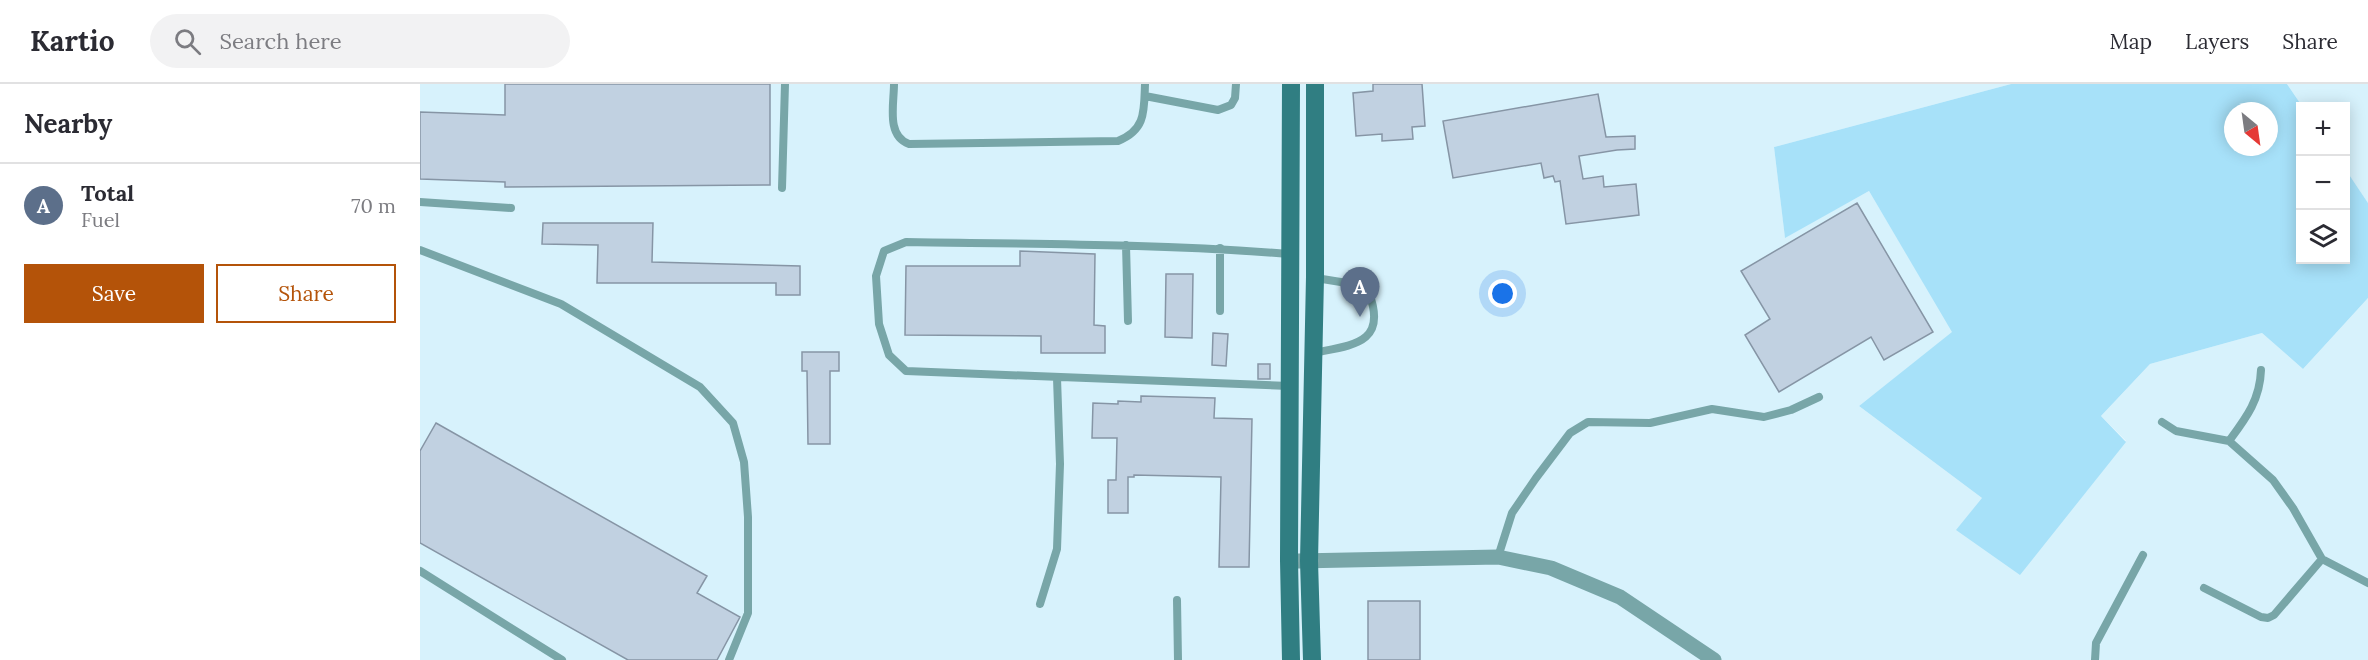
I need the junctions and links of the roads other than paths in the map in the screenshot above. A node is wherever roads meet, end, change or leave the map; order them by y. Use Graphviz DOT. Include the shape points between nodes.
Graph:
graph roads {
  1 [pos="785,84"];
  2 [pos="894,84"];
  3 [pos="1146,84"];
  4 [pos="1236,84"];
  5 [pos="1292,84"];
  6 [pos="1315,84"];
  7 [pos="1145,96"];
  8 [pos="782,188"];
  9 [pos="420,202"];
  10 [pos="511,208"];
  11 [pos="1126,245"];
  12 [pos="1220,248"];
  13 [pos="420,250"];
  14 [pos="1291,254"];
  15 [pos="1315,277"];
  16 [pos="1220,311"];
  17 [pos="1128,321"];
  18 [pos="1312,353"];
  19 [pos="2261,370"];
  20 [pos="1057,378"];
  21 [pos="1290,387"];
  22 [pos="1819,397"];
  23 [pos="2162,422"];
  24 [pos="2229,441"];
  25 [pos="2143,555"];
  26 [pos="1498,557"];
  27 [pos="2322,559"];
  28 [pos="1288,560"];
  29 [pos="1309,561"];
  30 [pos="420,572"];
  31 [pos="2368,583"];
  32 [pos="2204,588"];
  33 [pos="1177,600"];
  34 [pos="1040,604"];
  35 [pos="562,660"];
  36 [pos="729,660"];
  37 [pos="1178,660"];
  38 [pos="1291,660"];
  39 [pos="1312,660"];
  40 [pos="1714,660"];
  41 [pos="2095,660"];
  1 -- 8 [label="lane"];
  2 -- 7 [label="lane" via="894,129 902,142 909,144 1118,141 1129,137 1142,122"];
  3 -- 7 [label="lane"];
  4 -- 7 [label="lane" via="1231,105 1218,110"];
  5 -- 14 [label="main road"];
  6 -- 15 [label="main road"];
  9 -- 10 [label="lane"];
  11 -- 12 [label="lane"];
  11 -- 17 [label="lane"];
  11 -- 20 [label="lane" via="906,242 884,251 876,276 879,324 889,355 906,371"];
  12 -- 14 [label="lane"];
  12 -- 16 [label="lane"];
  13 -- 36 [label="lane" via="561,304 700,387 733,423 744,462 748,613"];
  14 -- 21 [label="main road"];
  15 -- 18 [label="main road"];
  15 -- 18 [label="lane" via="1353,284 1369,292 1375,309 1370,333 1357,344"];
  18 -- 29 [label="main road"];
  19 -- 24 [label="lane" via="2255,402"];
  20 -- 21 [label="lane"];
  20 -- 34 [label="lane" via="1060,464 1056,549"];
  21 -- 28 [label="main road"];
  22 -- 26 [label="lane" via="1764,417 1712,409 1650,423 1588,422 1570,433 1512,513"];
  23 -- 24 [label="lane" via="2176,431"];
  24 -- 27 [label="lane" via="2273,480"];
  25 -- 41 [label="lane" via="2096,644"];
  26 -- 29 [label="street"];
  26 -- 40 [label="street" via="1551,568 1620,597"];
  27 -- 31 [label="lane"];
  27 -- 32 [label="lane" via="2268,618"];
  28 -- 29 [label="street"];
  28 -- 38 [label="main road"];
  29 -- 39 [label="main road"];
  30 -- 35 [label="lane"];
  33 -- 37 [label="lane"];
}
